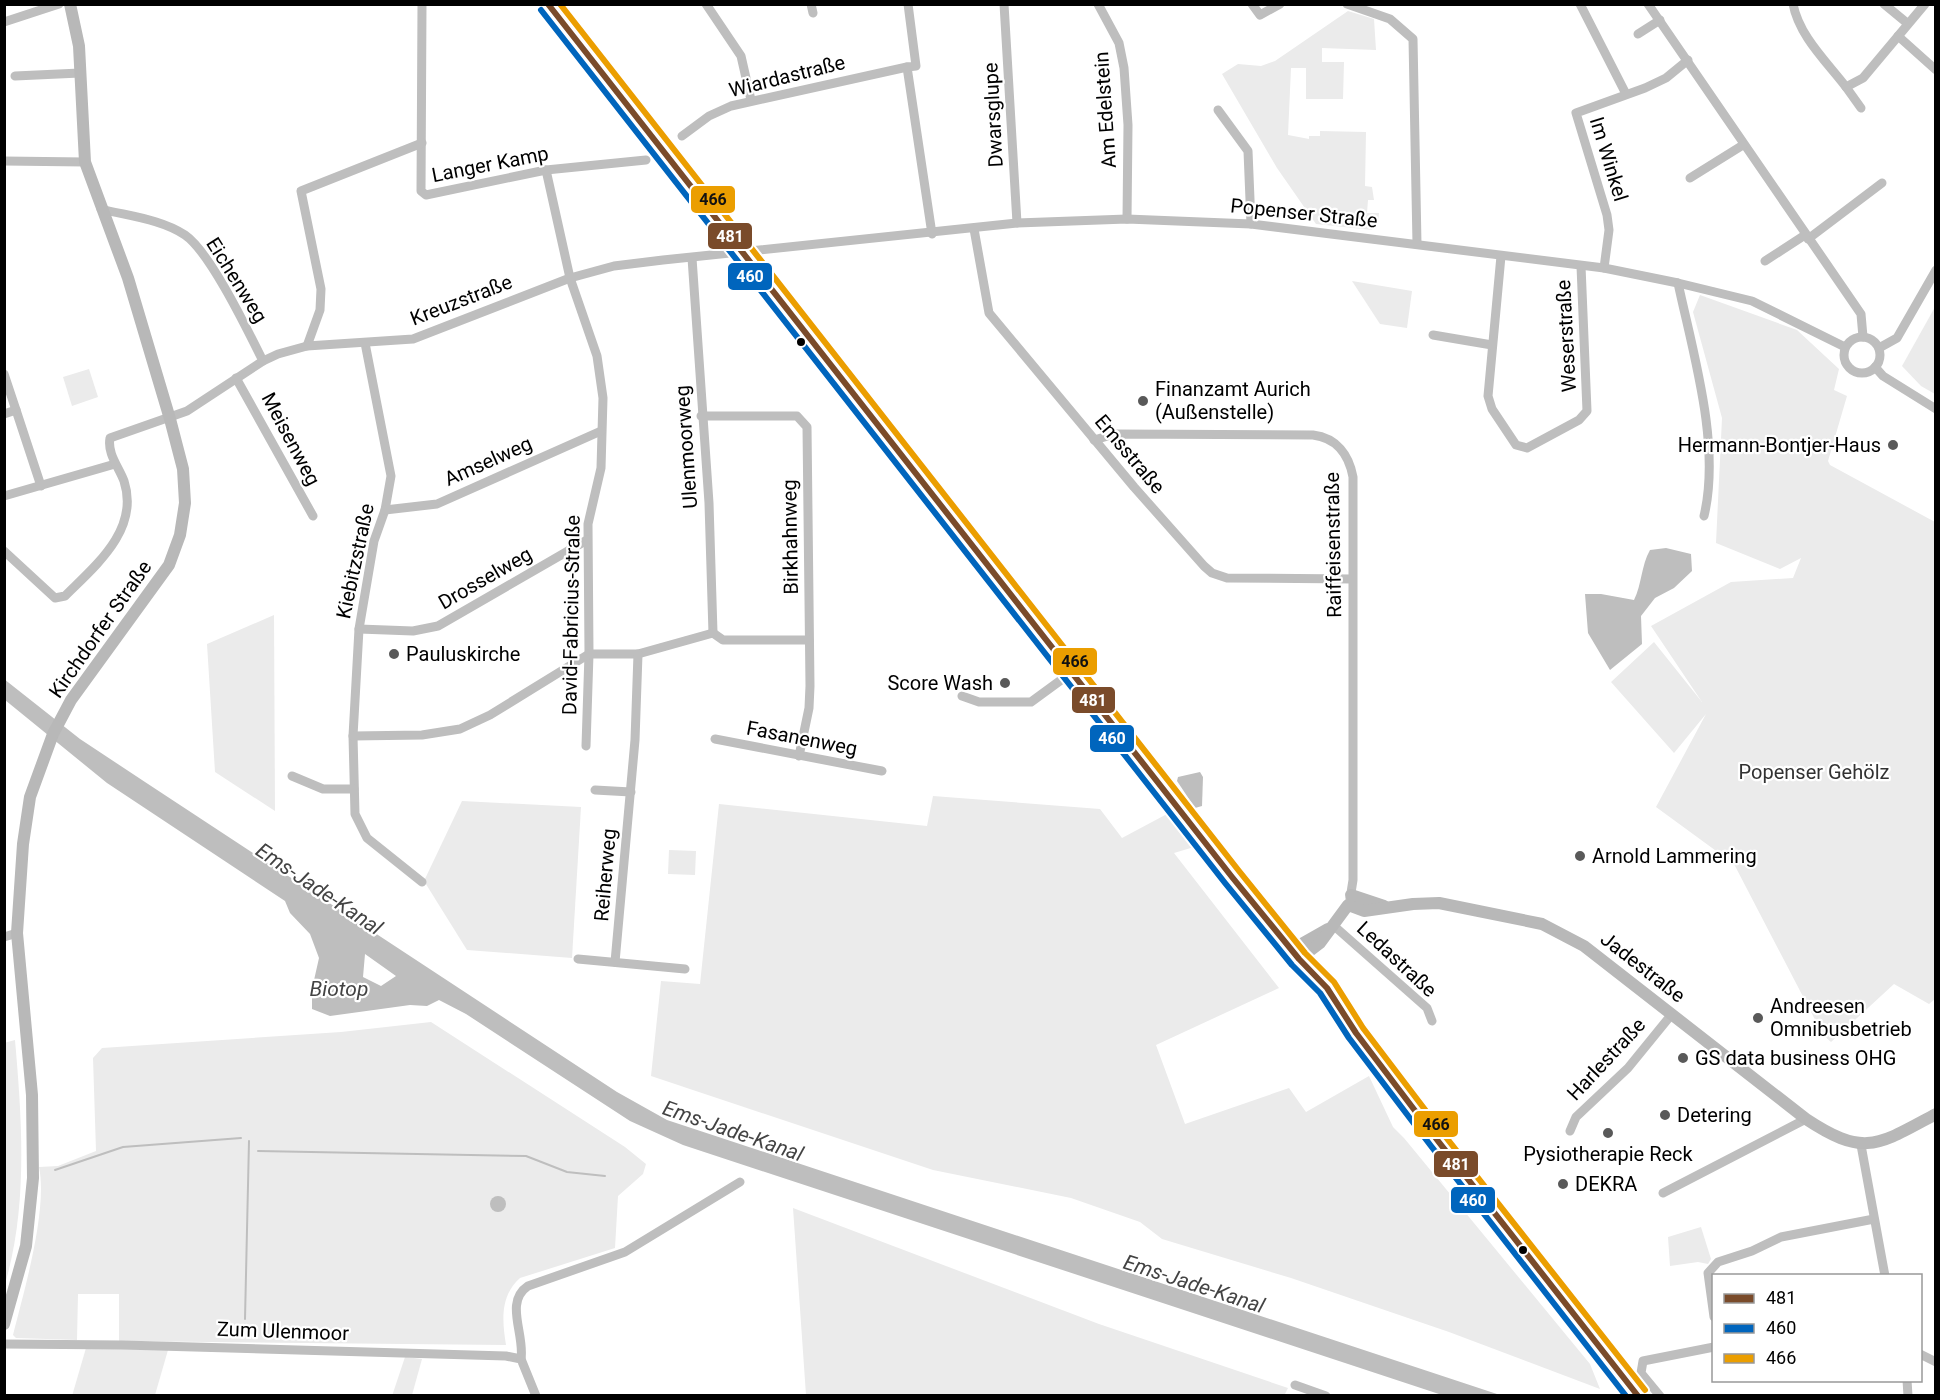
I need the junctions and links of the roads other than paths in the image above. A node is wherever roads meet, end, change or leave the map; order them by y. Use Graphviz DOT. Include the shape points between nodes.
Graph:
graph roads {
  1 [pos="59,4"];
  2 [pos="70,4"];
  3 [pos="422,4"];
  4 [pos="548,4"];
  5 [pos="706,4"];
  6 [pos="908,4"];
  7 [pos="1004,4"];
  8 [pos="1098,4"];
  9 [pos="1252,4"];
  10 [pos="1280,4"];
  11 [pos="1347,4"];
  12 [pos="1580,4"];
  13 [pos="1648,4"];
  14 [pos="1793,4"];
  15 [pos="1884,4"];
  16 [pos="1924,4"];
  17 [pos="1660,20"];
  18 [pos="4,22"];
  19 [pos="1907,23"];
  20 [pos="1638,34"];
  21 [pos="1898,36"];
  22 [pos="1688,60"];
  23 [pos="907,67"];
  24 [pos="1935,70"];
  25 [pos="80,73"];
  26 [pos="15,76"];
  27 [pos="1846,87"];
  28 [pos="1626,94"];
  29 [pos="752,100"];
  30 [pos="1862,108"];
  31 [pos="1218,110"];
  32 [pos="682,136"];
  33 [pos="422,143"];
  34 [pos="1743,145"];
  35 [pos="646,160"];
  36 [pos="4,161"];
  37 [pos="85,162"];
  38 [pos="546,170"];
  39 [pos="1690,178"];
  40 [pos="1882,183"];
  41 [pos="101,209"];
  42 [pos="1127,219"];
  43 [pos="1017,223"];
  44 [pos="1251,224"];
  45 [pos="974,229"];
  46 [pos="932,234"];
  47 [pos="1806,237"];
  48 [pos="1417,244"];
  49 [pos="743,253"];
  50 [pos="1501,256"];
  51 [pos="692,258"];
  52 [pos="1764,261"];
  53 [pos="1581,266"];
  54 [pos="1604,268"];
  55 [pos="1935,270"];
  56 [pos="570,278"];
  57 [pos="1678,283"];
  58 [pos="1433,335"];
  59 [pos="1863,337"];
  60 [pos="365,343"];
  61 [pos="1492,345"];
  62 [pos="307,346"];
  63 [pos="1845,347"];
  64 [pos="1879,348"];
  65 [pos="263,361"];
  66 [pos="1875,368"];
  67 [pos="4,374"];
  68 [pos="236,378"];
  69 [pos="1935,409"];
  70 [pos="16,410"];
  71 [pos="4,414"];
  72 [pos="701,416"];
  73 [pos="170,419"];
  74 [pos="601,431"];
  75 [pos="1094,440"];
  76 [pos="115,464"];
  77 [pos="41,486"];
  78 [pos="4,496"];
  79 [pos="385,510"];
  80 [pos="313,516"];
  81 [pos="1704,516"];
  82 [pos="587,540"];
  83 [pos="4,551"];
  84 [pos="1352,579"];
  85 [pos="359,629"];
  86 [pos="713,633"];
  87 [pos="809,640"];
  88 [pos="589,654"];
  89 [pos="639,654"];
  90 [pos="1072,672"];
  91 [pos="962,696"];
  92 [pos="352,736"];
  93 [pos="715,739"];
  94 [pos="586,746"];
  95 [pos="799,756"];
  96 [pos="882,771"];
  97 [pos="292,776"];
  98 [pos="354,789"];
  99 [pos="595,790"];
  100 [pos="631,792"];
  101 [pos="422,882"];
  102 [pos="1349,900"];
  103 [pos="1331,927"];
  104 [pos="17,933"];
  105 [pos="4,937"];
  106 [pos="1295,954"];
  107 [pos="578,959"];
  108 [pos="615,962"];
  109 [pos="685,969"];
  110 [pos="1672,1014"];
  111 [pos="1432,1021"];
  112 [pos="1935,1114"];
  113 [pos="1806,1119"];
  114 [pos="1570,1131"];
  115 [pos="1861,1145"];
  116 [pos="740,1182"];
  117 [pos="1663,1193"];
  118 [pos="1874,1219"];
  119 [pos="1885,1274"];
  120 [pos="1712,1308"];
  121 [pos="4,1324"];
  122 [pos="4,1344"];
  123 [pos="1712,1347"];
  124 [pos="520,1359"];
  125 [pos="1295,1385"];
  126 [pos="536,1395"];
  127 [pos="1326,1395"];
  128 [pos="1638,1395"];
  129 [pos="1660,1395"];
  1 -- 18 [label="street"];
  2 -- 25 [label="street, Kirchdorfer Straße"];
  3 -- 33 [label="street, Langer Kamp"];
  4 -- 49 [label="main road"];
  5 -- 29 [label="street" via="741,56"];
  6 -- 23 [label="street" via="916,66"];
  7 -- 43 [label="street, Dwarsglupe"];
  8 -- 42 [label="street, Am Edelstein" via="1119,43 1124,68"];
  9 -- 10 [label="street" via="1260,15"];
  11 -- 48 [label="street" via="1390,19 1413,39"];
  12 -- 28 [label="street, Im Winkel"];
  13 -- 17 [label="street"];
  14 -- 27 [label="street" via="1805,34"];
  15 -- 19 [label="street"];
  16 -- 19 [label="street"];
  17 -- 20 [label="street"];
  17 -- 22 [label="street"];
  19 -- 21 [label="street"];
  21 -- 24 [label="street"];
  21 -- 27 [label="street" via="1863,78"];
  22 -- 28 [label="street, Im Winkel" via="1666,78"];
  22 -- 34 [label="street"];
  23 -- 29 [label="street, Wiardastraße"];
  23 -- 46 [label="street"];
  25 -- 26 [label="street"];
  25 -- 37 [label="street, Kirchdorfer Straße"];
  27 -- 30 [label="street"];
  28 -- 54 [label="street, Im Winkel" via="1576,113 1607,215"];
  29 -- 32 [label="street, Wiardastraße" via="709,116"];
  31 -- 44 [label="street" via="1248,151"];
  33 -- 38 [label="street, Langer Kamp" via="421,191 426,195"];
  33 -- 62 [label="street" via="301,191 321,289 320,310"];
  34 -- 39 [label="street"];
  34 -- 47 [label="street"];
  35 -- 38 [label="street, Langer Kamp"];
  36 -- 37 [label="street"];
  37 -- 41 [label="street, Kirchdorfer Straße"];
  38 -- 56 [label="street, David-Fabricius-Straße"];
  40 -- 47 [label="street"];
  41 -- 65 [label="street, Eichenweg" via="177,230 194,242"];
  41 -- 73 [label="street, Kirchdorfer Straße" via="128,278"];
  42 -- 43 [label="street, Popenser Straße"];
  42 -- 44 [label="street, Popenser Straße"];
  43 -- 45 [label="street, Popenser Straße"];
  44 -- 48 [label="street, Popenser Straße"];
  45 -- 46 [label="street, Popenser Straße"];
  45 -- 75 [label="street, Emsstraße" via="989,313"];
  46 -- 49 [label="street, Popenser Straße"];
  47 -- 52 [label="street"];
  47 -- 59 [label="street" via="1862,314"];
  48 -- 50 [label="street, Popenser Straße"];
  49 -- 51 [label="street, Kreuzstraße"];
  49 -- 90 [label="main road"];
  50 -- 53 [label="street, Popenser Straße"];
  50 -- 61 [label="street, Weserstraße"];
  51 -- 56 [label="street, Kreuzstraße" via="614,266"];
  51 -- 72 [label="street, Ulenmoorweg"];
  53 -- 54 [label="street, Popenser Straße"];
  53 -- 61 [label="street, Weserstraße" via="1587,411 1579,420 1527,448 1516,445 1488,396"];
  54 -- 57 [label="street, Popenser Straße"];
  55 -- 64 [label="street" via="1897,338"];
  56 -- 60 [label="street, Kreuzstraße" via="425,335"];
  56 -- 74 [label="street, David-Fabricius-Straße" via="590,329 602,376"];
  57 -- 63 [label="street, Popenser Straße" via="1752,301"];
  57 -- 81 [label="street" via="1705,409 1709,494"];
  58 -- 61 [label="street"];
  59 -- 63 [label="street" via="1852,339"];
  59 -- 64 [label="street"];
  60 -- 62 [label="street, Kreuzstraße"];
  60 -- 79 [label="street, Kiebitzstraße" via="391,476"];
  62 -- 65 [label="street, Kreuzstraße"];
  63 -- 66 [label="street" via="1845,360 1852,370 1864,373"];
  64 -- 66 [label="street"];
  65 -- 68 [label="street, Kreuzstraße"];
  66 -- 69 [label="street"];
  67 -- 70 [label="street"];
  68 -- 73 [label="street, Kreuzstraße"];
  68 -- 80 [label="street, Meisenweg"];
  70 -- 71 [label="street"];
  70 -- 77 [label="street"];
  72 -- 86 [label="street, Ulenmoorweg" via="709,503"];
  72 -- 87 [label="street, Birkhahnweg" via="797,416 807,428"];
  73 -- 76 [label="street, Kreuzstraße" via="110,438"];
  73 -- 104 [label="street, Kirchdorfer Straße" via="184,478 180,535 161,579 71,700 42,761 26,819"];
  74 -- 79 [label="street, Amselweg" via="437,504"];
  74 -- 82 [label="street, David-Fabricius-Straße" via="600,468"];
  75 -- 84 [label="street, Emsstraße" via="1212,573 1227,578"];
  75 -- 84 [label="street, Raiffeisenstraße" via="1115,434 1313,435 1330,440 1344,452 1352,474"];
  76 -- 77 [label="street"];
  76 -- 83 [label="street" via="126,495 125,517 118,538 65,596 55,598"];
  77 -- 78 [label="street"];
  79 -- 85 [label="street, Kiebitzstraße" via="374,541"];
  82 -- 85 [label="street, Drosselweg" via="438,626 413,631"];
  82 -- 88 [label="street, David-Fabricius-Straße"];
  84 -- 102 [label="street, Raiffeisenstraße"];
  85 -- 92 [label="street, Kiebitzstraße"];
  86 -- 87 [label="street" via="723,640"];
  86 -- 89 [label="street"];
  87 -- 95 [label="street, Birkhahnweg" via="809,708"];
  88 -- 89 [label="street"];
  88 -- 92 [label="street" via="460,729 422,735"];
  88 -- 94 [label="street, David-Fabricius-Straße"];
  89 -- 100 [label="street, Reiherweg"];
  90 -- 91 [label="street" via="1031,702 979,702"];
  90 -- 106 [label="main road"];
  92 -- 98 [label="street, Kiebitzstraße"];
  93 -- 95 [label="street, Fasanenweg"];
  95 -- 96 [label="street, Fasanenweg"];
  97 -- 98 [label="street" via="323,789"];
  98 -- 101 [label="street, Kiebitzstraße" via="355,814 367,838"];
  99 -- 100 [label="street"];
  100 -- 108 [label="street, Reiherweg"];
  102 -- 103 [label="street"];
  102 -- 110 [label="street, Jadestraße" via="1388,907 1439,903 1542,924 1584,946"];
  103 -- 106 [label="street" via="1320,943"];
  103 -- 111 [label="street, Ledastraße" via="1426,1008"];
  104 -- 105 [label="street"];
  104 -- 121 [label="street, Kirchdorfer Straße" via="32,1095 33,1178 26,1246"];
  106 -- 128 [label="main road" via="1309,978"];
  107 -- 108 [label="street"];
  108 -- 109 [label="street"];
  110 -- 113 [label="street, Jadestraße"];
  110 -- 114 [label="street, Harlestraße" via="1628,1068 1576,1118"];
  112 -- 115 [label="street" via="1888,1139"];
  113 -- 115 [label="street, Jadestraße" via="1841,1140"];
  113 -- 117 [label="street"];
  115 -- 118 [label="street"];
  116 -- 124 [label="street" via="625,1252 519,1292 514,1302 523,1346"];
  118 -- 119 [label="street"];
  118 -- 120 [label="street" via="1781,1237 1718,1262 1708,1273"];
  122 -- 124 [label="street, Zum Ulenmoor"];
  123 -- 129 [label="street" via="1642,1361 1641,1373"];
  124 -- 126 [label="street"];
  125 -- 127 [label="street"];
}
